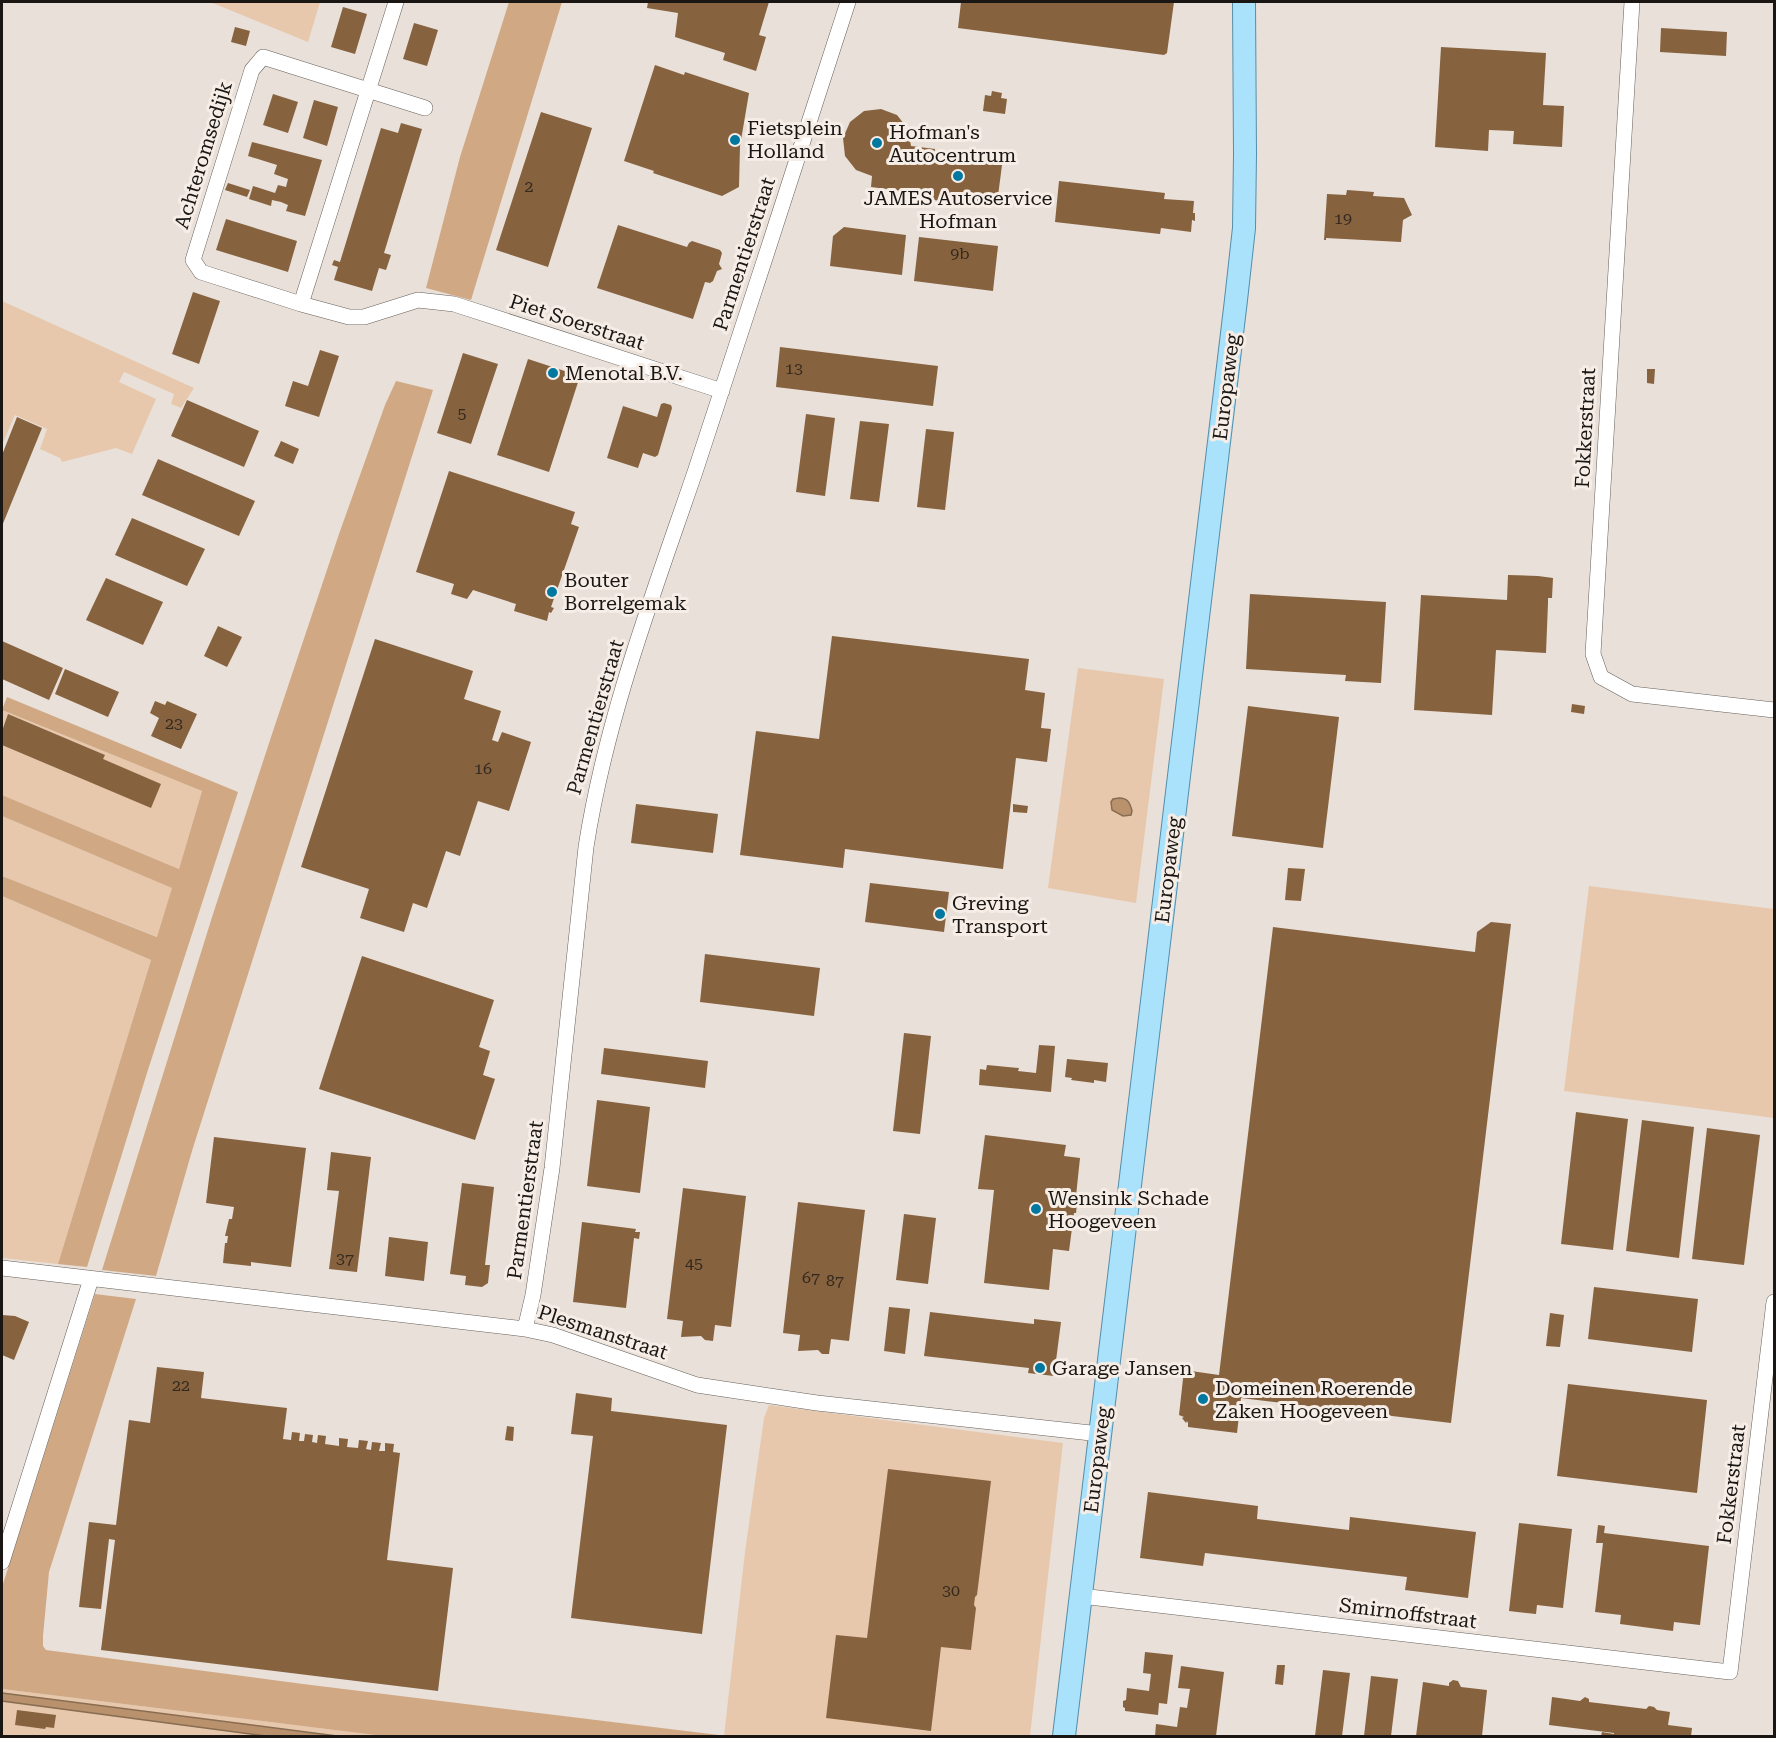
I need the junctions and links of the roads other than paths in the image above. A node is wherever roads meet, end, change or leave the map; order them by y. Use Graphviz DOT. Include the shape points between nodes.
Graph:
graph roads {
  1 [pos="396,2"];
  2 [pos="848,2"];
  3 [pos="1244,2"];
  4 [pos="1632,2"];
  5 [pos="368,90"];
  6 [pos="425,108"];
  7 [pos="418,300"];
  8 [pos="301,304"];
  9 [pos="722,391"];
  10 [pos="1774,710"];
  11 [pos="2,1268"];
  12 [pos="91,1279"];
  13 [pos="1774,1302"];
  14 [pos="525,1329"];
  15 [pos="1100,1434"];
  16 [pos="2,1562"];
  17 [pos="1081,1596"];
  18 [pos="1730,1672"];
  19 [pos="1064,1737"];
  1 -- 5 [label="street"];
  2 -- 9 [label="street, Parmentierstraat"];
  3 -- 15 [label="main road, Europaweg" via="1244,228"];
  4 -- 10 [label="street, Fokkerstraat" via="1593,654 1600,677 1632,694"];
  5 -- 6 [label="street, Achteromsedijk"];
  5 -- 8 [label="street"];
  5 -- 8 [label="street, Achteromsedijk" via="263,57 252,70 193,260 201,272"];
  7 -- 8 [label="street, Achteromsedijk" via="364,317 349,317"];
  7 -- 9 [label="street, Piet Soerstraat" via="454,304"];
  9 -- 14 [label="street, Parmentierstraat" via="633,657 593,798 552,1168 534,1295"];
  11 -- 12 [label="street, Plesmanstraat"];
  12 -- 14 [label="street, Plesmanstraat"];
  12 -- 16 [label="street"];
  13 -- 18 [label="street, Fokkerstraat"];
  14 -- 15 [label="street, Plesmanstraat" via="554,1335 697,1385 817,1403"];
  15 -- 17 [label="main road, Europaweg"];
  17 -- 18 [label="street, Smirnoffstraat"];
  17 -- 19 [label="main road, Europaweg"];
}
